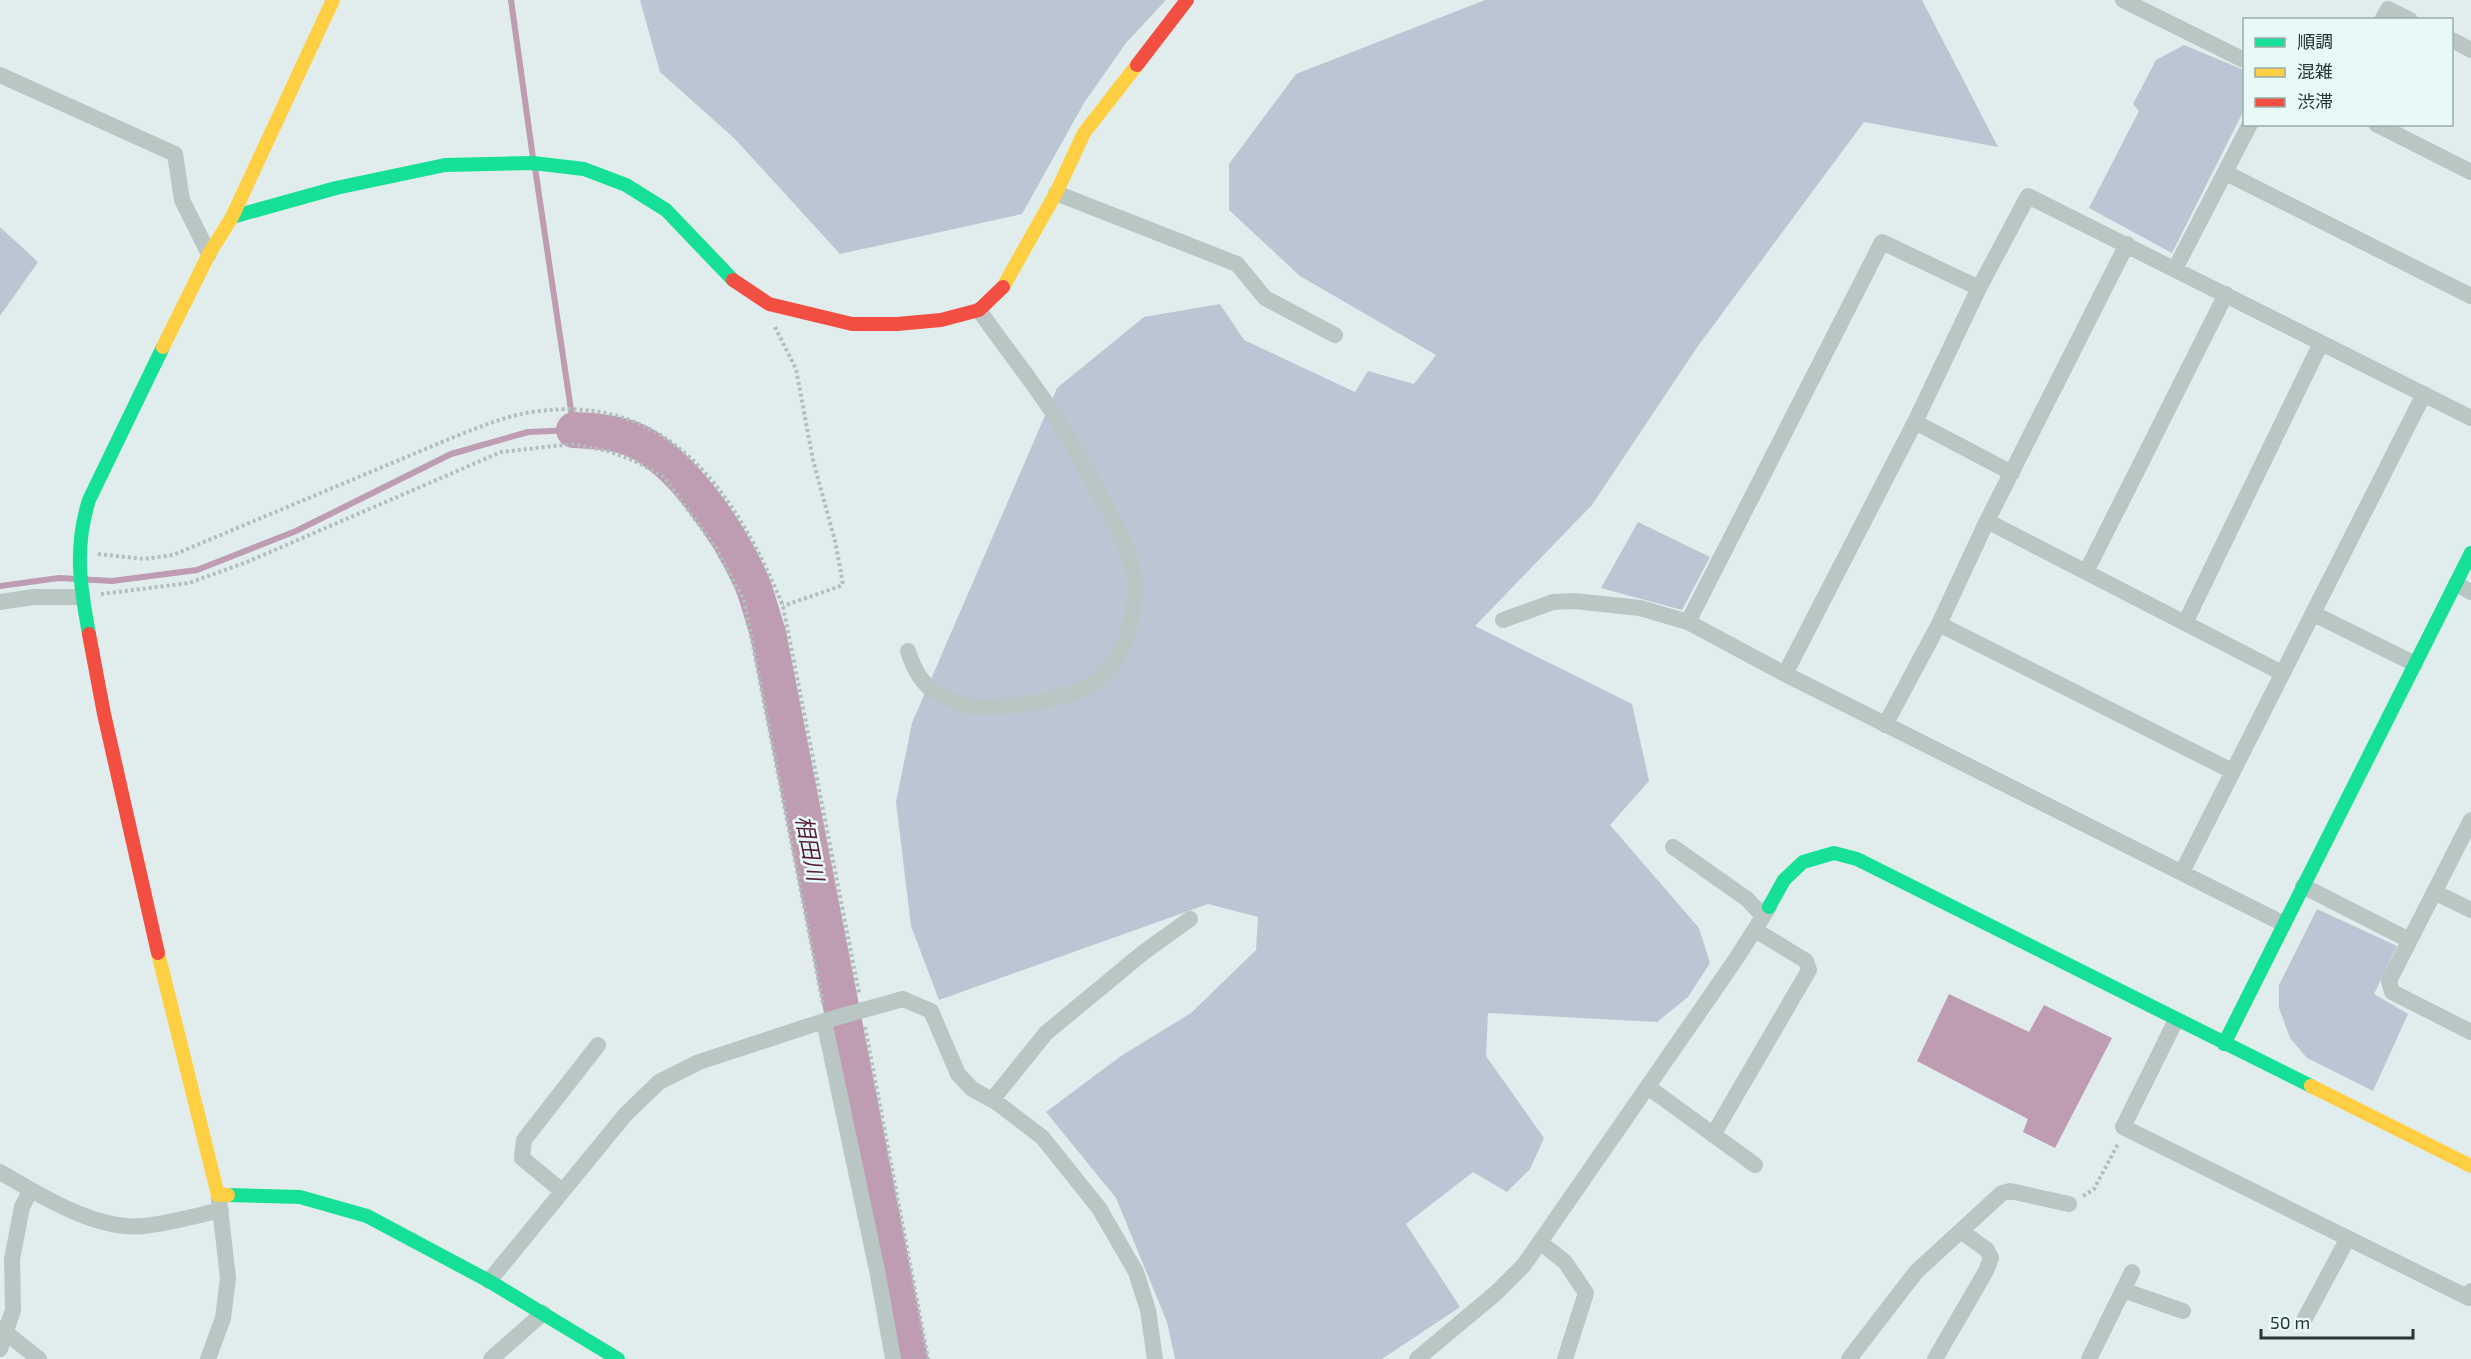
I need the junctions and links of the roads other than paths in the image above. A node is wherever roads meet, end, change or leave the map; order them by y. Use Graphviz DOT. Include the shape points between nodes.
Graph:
graph roads {
  1 [pos="333,0"];
  2 [pos="1187,0"];
  3 [pos="2123,0"];
  4 [pos="2383,18"];
  5 [pos="2406,18"];
  6 [pos="2453,41"];
  7 [pos="2471,50"];
  8 [pos="2243,60"];
  9 [pos="0,75"];
  10 [pos="2249,126"];
  11 [pos="2380,126"];
  12 [pos="2471,172"];
  13 [pos="2226,173"];
  14 [pos="1056,193"];
  15 [pos="232,218"];
  16 [pos="2127,244"];
  17 [pos="209,254"];
  18 [pos="2175,269"];
  19 [pos="1979,288"];
  20 [pos="2226,294"];
  21 [pos="2471,296"];
  22 [pos="980,309"];
  23 [pos="1335,335"];
  24 [pos="2321,344"];
  25 [pos="2424,394"];
  26 [pos="2471,418"];
  27 [pos="1915,422"];
  28 [pos="2012,472"];
  29 [pos="1987,521"];
  30 [pos="2471,553"];
  31 [pos="2086,572"];
  32 [pos="2456,585"];
  33 [pos="2471,592"];
  34 [pos="82,597"];
  35 [pos="0,602"];
  36 [pos="2314,614"];
  37 [pos="1503,620"];
  38 [pos="1688,622"];
  39 [pos="2185,623"];
  40 [pos="1939,624"];
  41 [pos="908,651"];
  42 [pos="2415,664"];
  43 [pos="2282,673"];
  44 [pos="1785,674"];
  45 [pos="1885,725"];
  46 [pos="2232,771"];
  47 [pos="2471,820"];
  48 [pos="1673,847"];
  49 [pos="2182,872"];
  50 [pos="2303,886"];
  51 [pos="2434,891"];
  52 [pos="2471,910"];
  53 [pos="1762,918"];
  54 [pos="1190,919"];
  55 [pos="2284,924"];
  56 [pos="2409,940"];
  57 [pos="828,1020"];
  58 [pos="2176,1020"];
  59 [pos="2471,1032"];
  60 [pos="2224,1044"];
  61 [pos="598,1045"];
  62 [pos="1648,1087"];
  63 [pos="992,1100"];
  64 [pos="1713,1135"];
  65 [pos="1755,1165"];
  66 [pos="2471,1166"];
  67 [pos="0,1172"];
  68 [pos="31,1190"];
  69 [pos="562,1191"];
  70 [pos="219,1203"];
  71 [pos="2069,1204"];
  72 [pos="1962,1231"];
  73 [pos="2348,1238"];
  74 [pos="1540,1242"];
  75 [pos="2132,1272"];
  76 [pos="489,1281"];
  77 [pos="2123,1290"];
  78 [pos="2471,1291"];
  79 [pos="2183,1311"];
  80 [pos="543,1313"];
  81 [pos="2303,1322"];
  82 [pos="2,1330"];
  83 [pos="0,1349"];
  84 [pos="39,1359"];
  85 [pos="208,1359"];
  86 [pos="491,1359"];
  87 [pos="618,1359"];
  88 [pos="893,1359"];
  89 [pos="1155,1359"];
  90 [pos="1417,1359"];
  91 [pos="1564,1359"];
  92 [pos="1849,1359"];
  93 [pos="1935,1359"];
  94 [pos="2089,1359"];
  1 -- 15 [label="street"];
  2 -- 14 [label="street" via="1084,133"];
  3 -- 8 [label="street"];
  4 -- 5 [label="street" via="2388,9"];
  6 -- 7 [label="street"];
  9 -- 17 [label="street" via="175,154 182,200"];
  10 -- 13 [label="street"];
  11 -- 12 [label="street"];
  13 -- 18 [label="street"];
  13 -- 21 [label="street"];
  14 -- 22 [label="street" via="1005,285"];
  14 -- 23 [label="street" via="1237,264 1265,298"];
  15 -- 17 [label="street"];
  15 -- 22 [label="street" via="336,188 445,165 533,163 584,169 626,185 666,210 734,281 774,305 852,324 941,320"];
  16 -- 18 [label="street"];
  16 -- 19 [label="street" via="2028,196"];
  16 -- 28 [label="street"];
  17 -- 34 [label="street" via="89,500 81,526 79,553"];
  18 -- 20 [label="street"];
  19 -- 27 [label="street"];
  19 -- 38 [label="street" via="1882,242"];
  20 -- 24 [label="street"];
  20 -- 31 [label="street"];
  22 -- 41 [label="street" via="1065,431 1120,532 1131,563 1134,596 1129,629 1118,655 1099,679 1085,689 1012,706 969,706 938,694 916,675"];
  24 -- 25 [label="street"];
  24 -- 39 [label="street"];
  25 -- 26 [label="street"];
  25 -- 36 [label="street"];
  27 -- 28 [label="street"];
  27 -- 44 [label="street"];
  28 -- 29 [label="street"];
  29 -- 31 [label="street"];
  29 -- 40 [label="street"];
  30 -- 32 [label="street"];
  31 -- 39 [label="street"];
  32 -- 33 [label="street"];
  32 -- 42 [label="street"];
  34 -- 35 [label="street"];
  34 -- 70 [label="street" via="104,714"];
  36 -- 42 [label="street"];
  36 -- 43 [label="street"];
  37 -- 38 [label="street" via="1553,602 1574,601 1640,608"];
  38 -- 44 [label="street"];
  39 -- 43 [label="street"];
  40 -- 45 [label="street"];
  40 -- 46 [label="street"];
  42 -- 50 [label="street"];
  43 -- 46 [label="street"];
  44 -- 45 [label="street"];
  45 -- 49 [label="street"];
  46 -- 49 [label="street"];
  47 -- 51 [label="street"];
  48 -- 53 [label="street" via="1747,899"];
  49 -- 55 [label="street"];
  50 -- 55 [label="street"];
  50 -- 56 [label="street"];
  51 -- 52 [label="street"];
  51 -- 56 [label="street"];
  53 -- 58 [label="street" via="1784,880 1803,862 1834,853 1857,859"];
  53 -- 62 [label="street"];
  53 -- 64 [label="street" via="1806,961 1809,970"];
  54 -- 63 [label="street" via="1046,1032"];
  55 -- 60 [label="street"];
  56 -- 59 [label="street" via="2389,981 2392,992"];
  57 -- 63 [label="street" via="903,999 931,1011 958,1074 972,1089"];
  57 -- 69 [label="street" via="699,1062 659,1082 625,1115"];
  57 -- 88 [label="street"];
  58 -- 60 [label="street"];
  58 -- 73 [label="street" via="2123,1127"];
  60 -- 66 [label="street"];
  61 -- 69 [label="street" via="524,1140 522,1158"];
  62 -- 64 [label="street"];
  62 -- 74 [label="street"];
  63 -- 89 [label="street" via="1042,1137 1099,1208 1136,1272 1148,1310"];
  64 -- 65 [label="street"];
  67 -- 68 [label="street"];
  68 -- 70 [label="street" via="80,1214 142,1227"];
  68 -- 82 [label="street" via="22,1207 12,1259 13,1310"];
  69 -- 76 [label="street"];
  70 -- 76 [label="street" via="247,1194 300,1197 335,1205 367,1216"];
  70 -- 85 [label="street" via="228,1278 223,1318"];
  71 -- 72 [label="street" via="2010,1191 2002,1193"];
  72 -- 92 [label="street" via="1916,1272"];
  72 -- 93 [label="street" via="1987,1250 1991,1258"];
  73 -- 78 [label="street" via="2469,1298"];
  73 -- 81 [label="street"];
  74 -- 90 [label="street" via="1496,1293"];
  74 -- 91 [label="street" via="1565,1262 1586,1293"];
  75 -- 77 [label="street"];
  76 -- 80 [label="street"];
  77 -- 79 [label="street"];
  77 -- 94 [label="street"];
  80 -- 86 [label="street"];
  80 -- 87 [label="street"];
  82 -- 83 [label="street"];
  82 -- 84 [label="street"];
}
